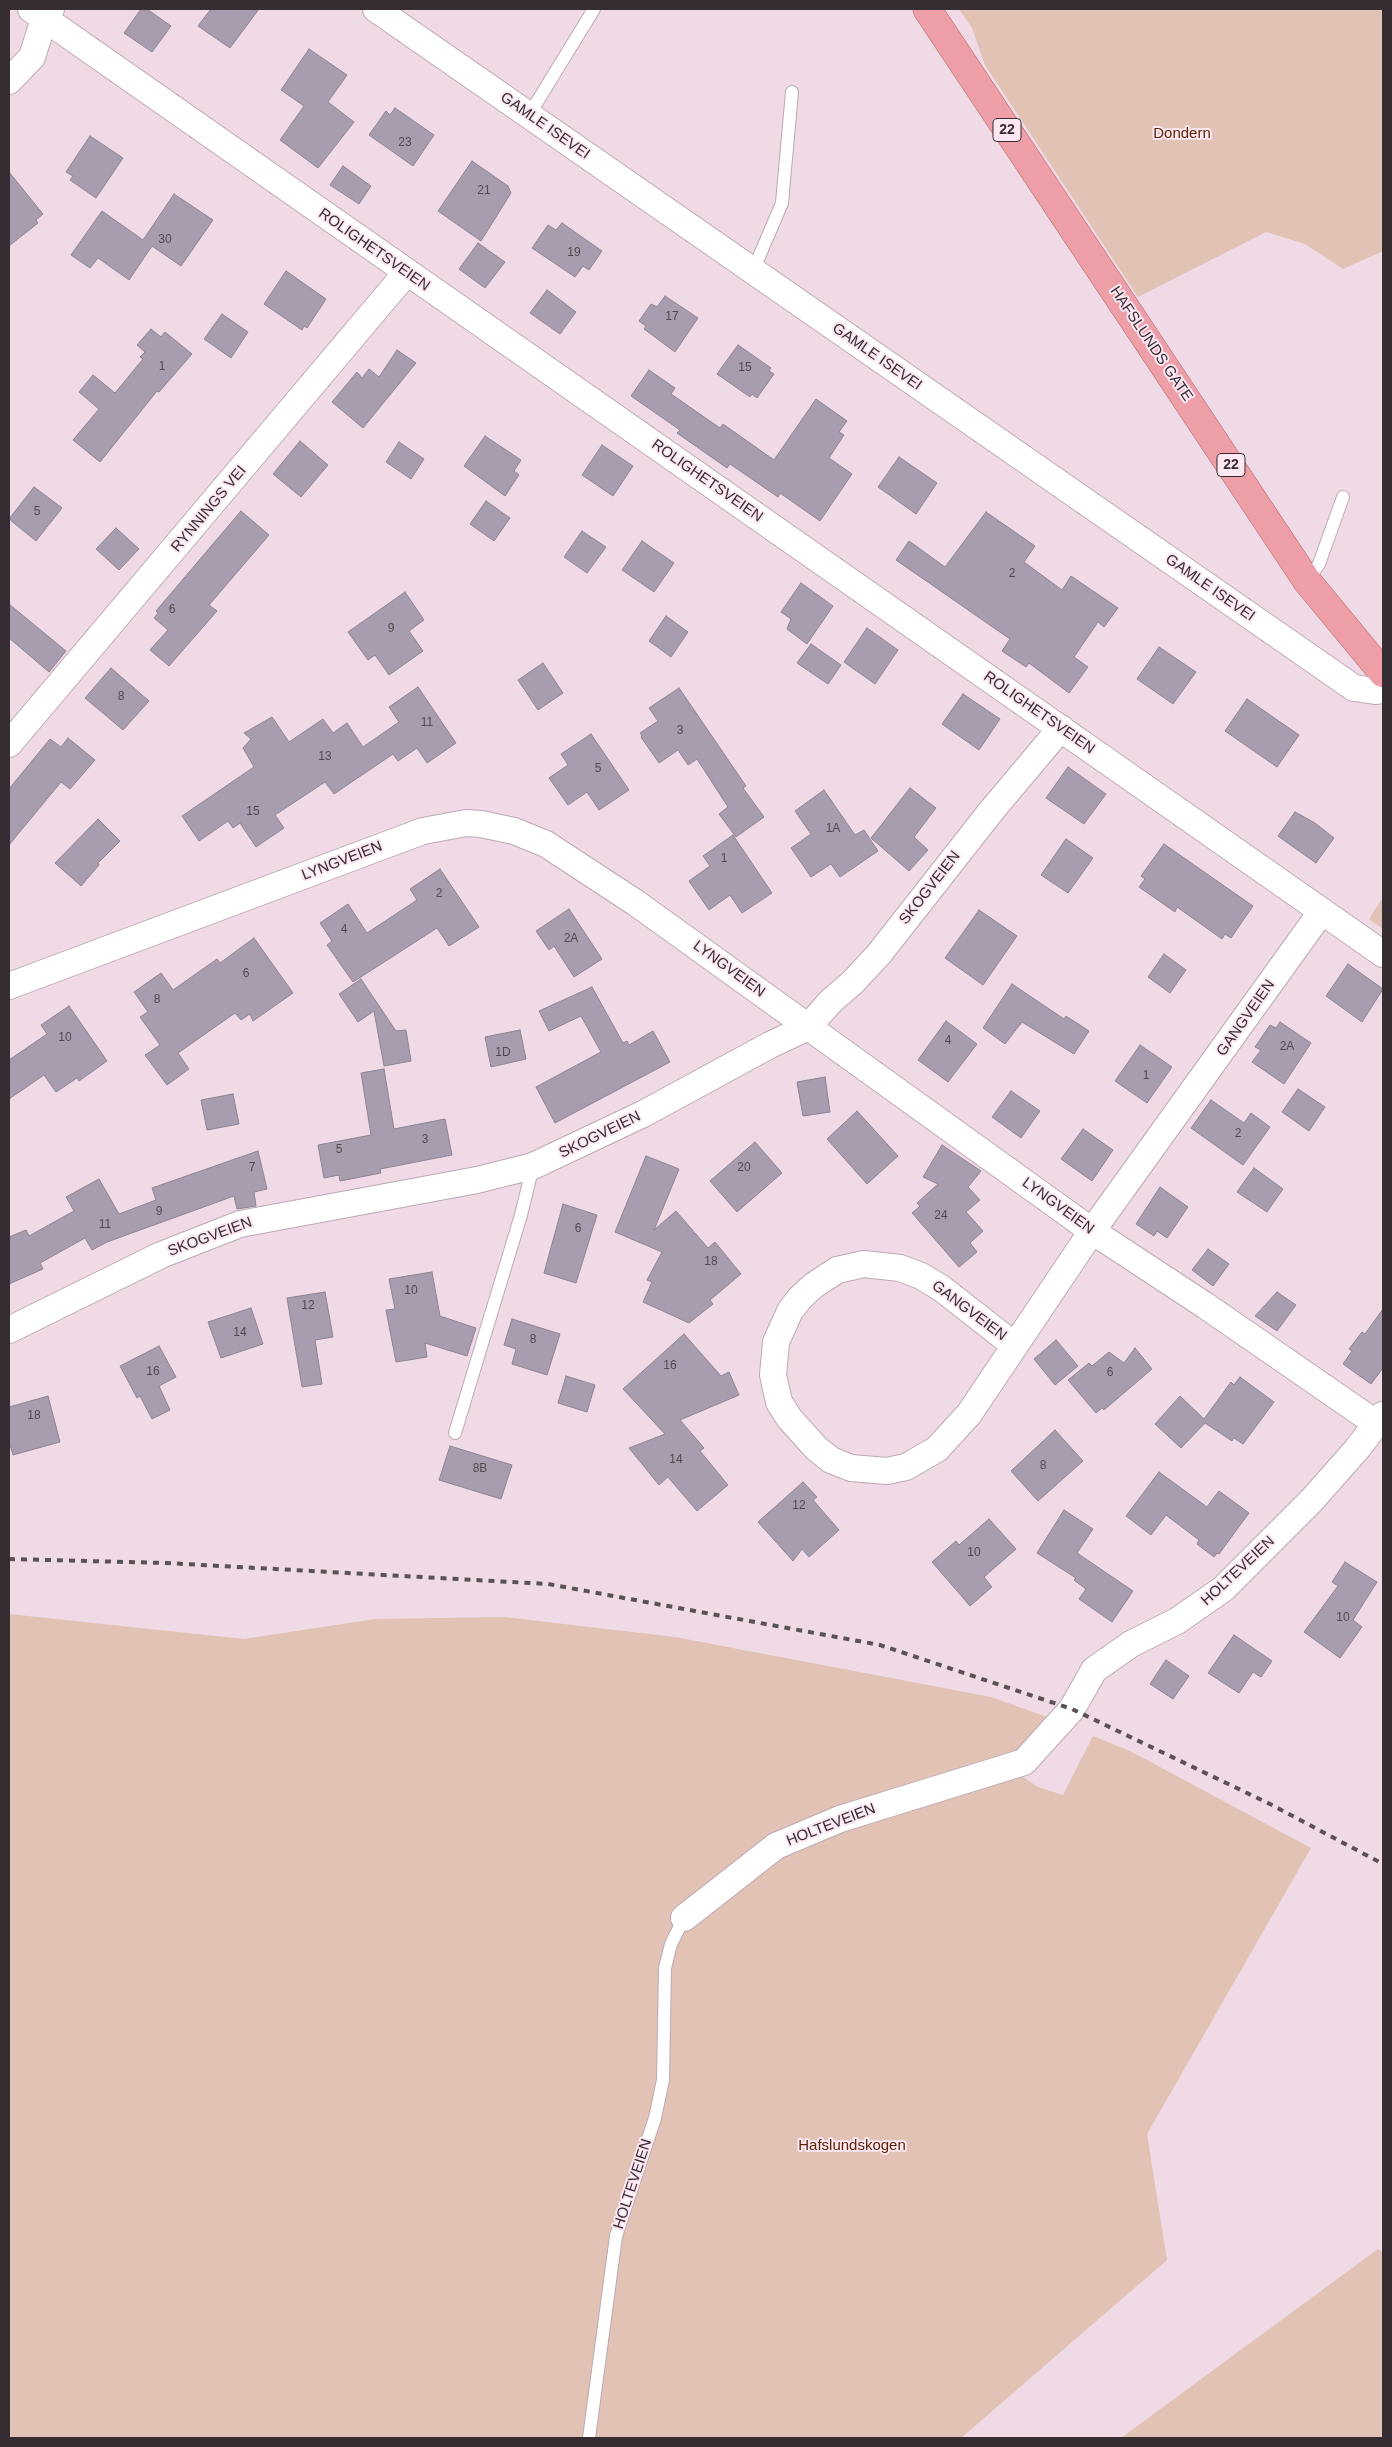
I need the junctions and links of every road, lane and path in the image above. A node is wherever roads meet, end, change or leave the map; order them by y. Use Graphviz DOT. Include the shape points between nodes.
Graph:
graph roads {
  1 [pos="376,9"];
  2 [pos="594,9"];
  3 [pos="927,9"];
  4 [pos="42,12"];
  5 [pos="9,81"];
  6 [pos="792,92"];
  7 [pos="529,115"];
  8 [pos="753,271"];
  9 [pos="407,272"];
  10 [pos="1343,497"];
  11 [pos="1307,581"];
  12 [pos="1383,673"];
  13 [pos="1383,690"];
  14 [pos="1061,728"];
  15 [pos="9,744"];
  16 [pos="1322,911"];
  17 [pos="1383,954"];
  18 [pos="9,986"];
  19 [pos="808,1027"];
  20 [pos="533,1166"];
  21 [pos="1092,1231"];
  22 [pos="9,1330"];
  23 [pos="1014,1345"];
  24 [pos="1380,1420"];
  25 [pos="455,1433"];
  26 [pos="684,1918"];
  27 [pos="589,2438"];
  1 -- 7 [label="street, GAMLE ISEVEI"];
  2 -- 7 [label="lane"];
  3 -- 11 [label="highway, HAFSLUNDS GATE / 22"];
  4 -- 5 [label="street" via="32,57"];
  4 -- 9 [label="street, ROLIGHETSVEIEN"];
  6 -- 8 [label="lane" via="782,203"];
  7 -- 8 [label="street, GAMLE ISEVEI"];
  8 -- 13 [label="street, GAMLE ISEVEI" via="1354,688 1375,692"];
  9 -- 14 [label="street, ROLIGHETSVEIEN"];
  9 -- 15 [label="street, RYNNINGS VEI"];
  10 -- 11 [label="lane" via="1319,564"];
  11 -- 12 [label="highway, HAFSLUNDS GATE / 22"];
  14 -- 16 [label="street, ROLIGHETSVEIEN"];
  14 -- 19 [label="street, SKOGVEIEN" via="879,954"];
  16 -- 17 [label="street, ROLIGHETSVEIEN"];
  16 -- 21 [label="street, GANGVEIEN"];
  18 -- 19 [label="street, LYNGVEIEN" via="423,831 450,825 481,824 514,831 546,844 636,903"];
  19 -- 20 [label="street, SKOGVEIEN" via="643,1114"];
  19 -- 21 [label="street, LYNGVEIEN"];
  20 -- 22 [label="street, SKOGVEIEN" via="477,1180 240,1224 161,1255"];
  20 -- 25 [label="lane"];
  21 -- 23 [label="street, GANGVEIEN"];
  21 -- 24 [label="street, LYNGVEIEN"];
  23 -- 23 [label="street, GANGVEIEN" via="953,1434 921,1460 887,1471 851,1468 831,1460 817,1449 779,1402 773,1375 776,1342 790,1311 800,1298 837,1270 864,1264 900,1268 921,1276"];
  24 -- 26 [label="street, HOLTEVEIEN" via="1312,1500 1224,1589 1177,1621 1131,1644 1094,1670 1072,1709 1024,1762 840,1819 776,1846"];
  26 -- 27 [label="lane, HOLTEVEIEN" via="671,1944 665,1968 663,2080 655,2118 616,2236"];
}
